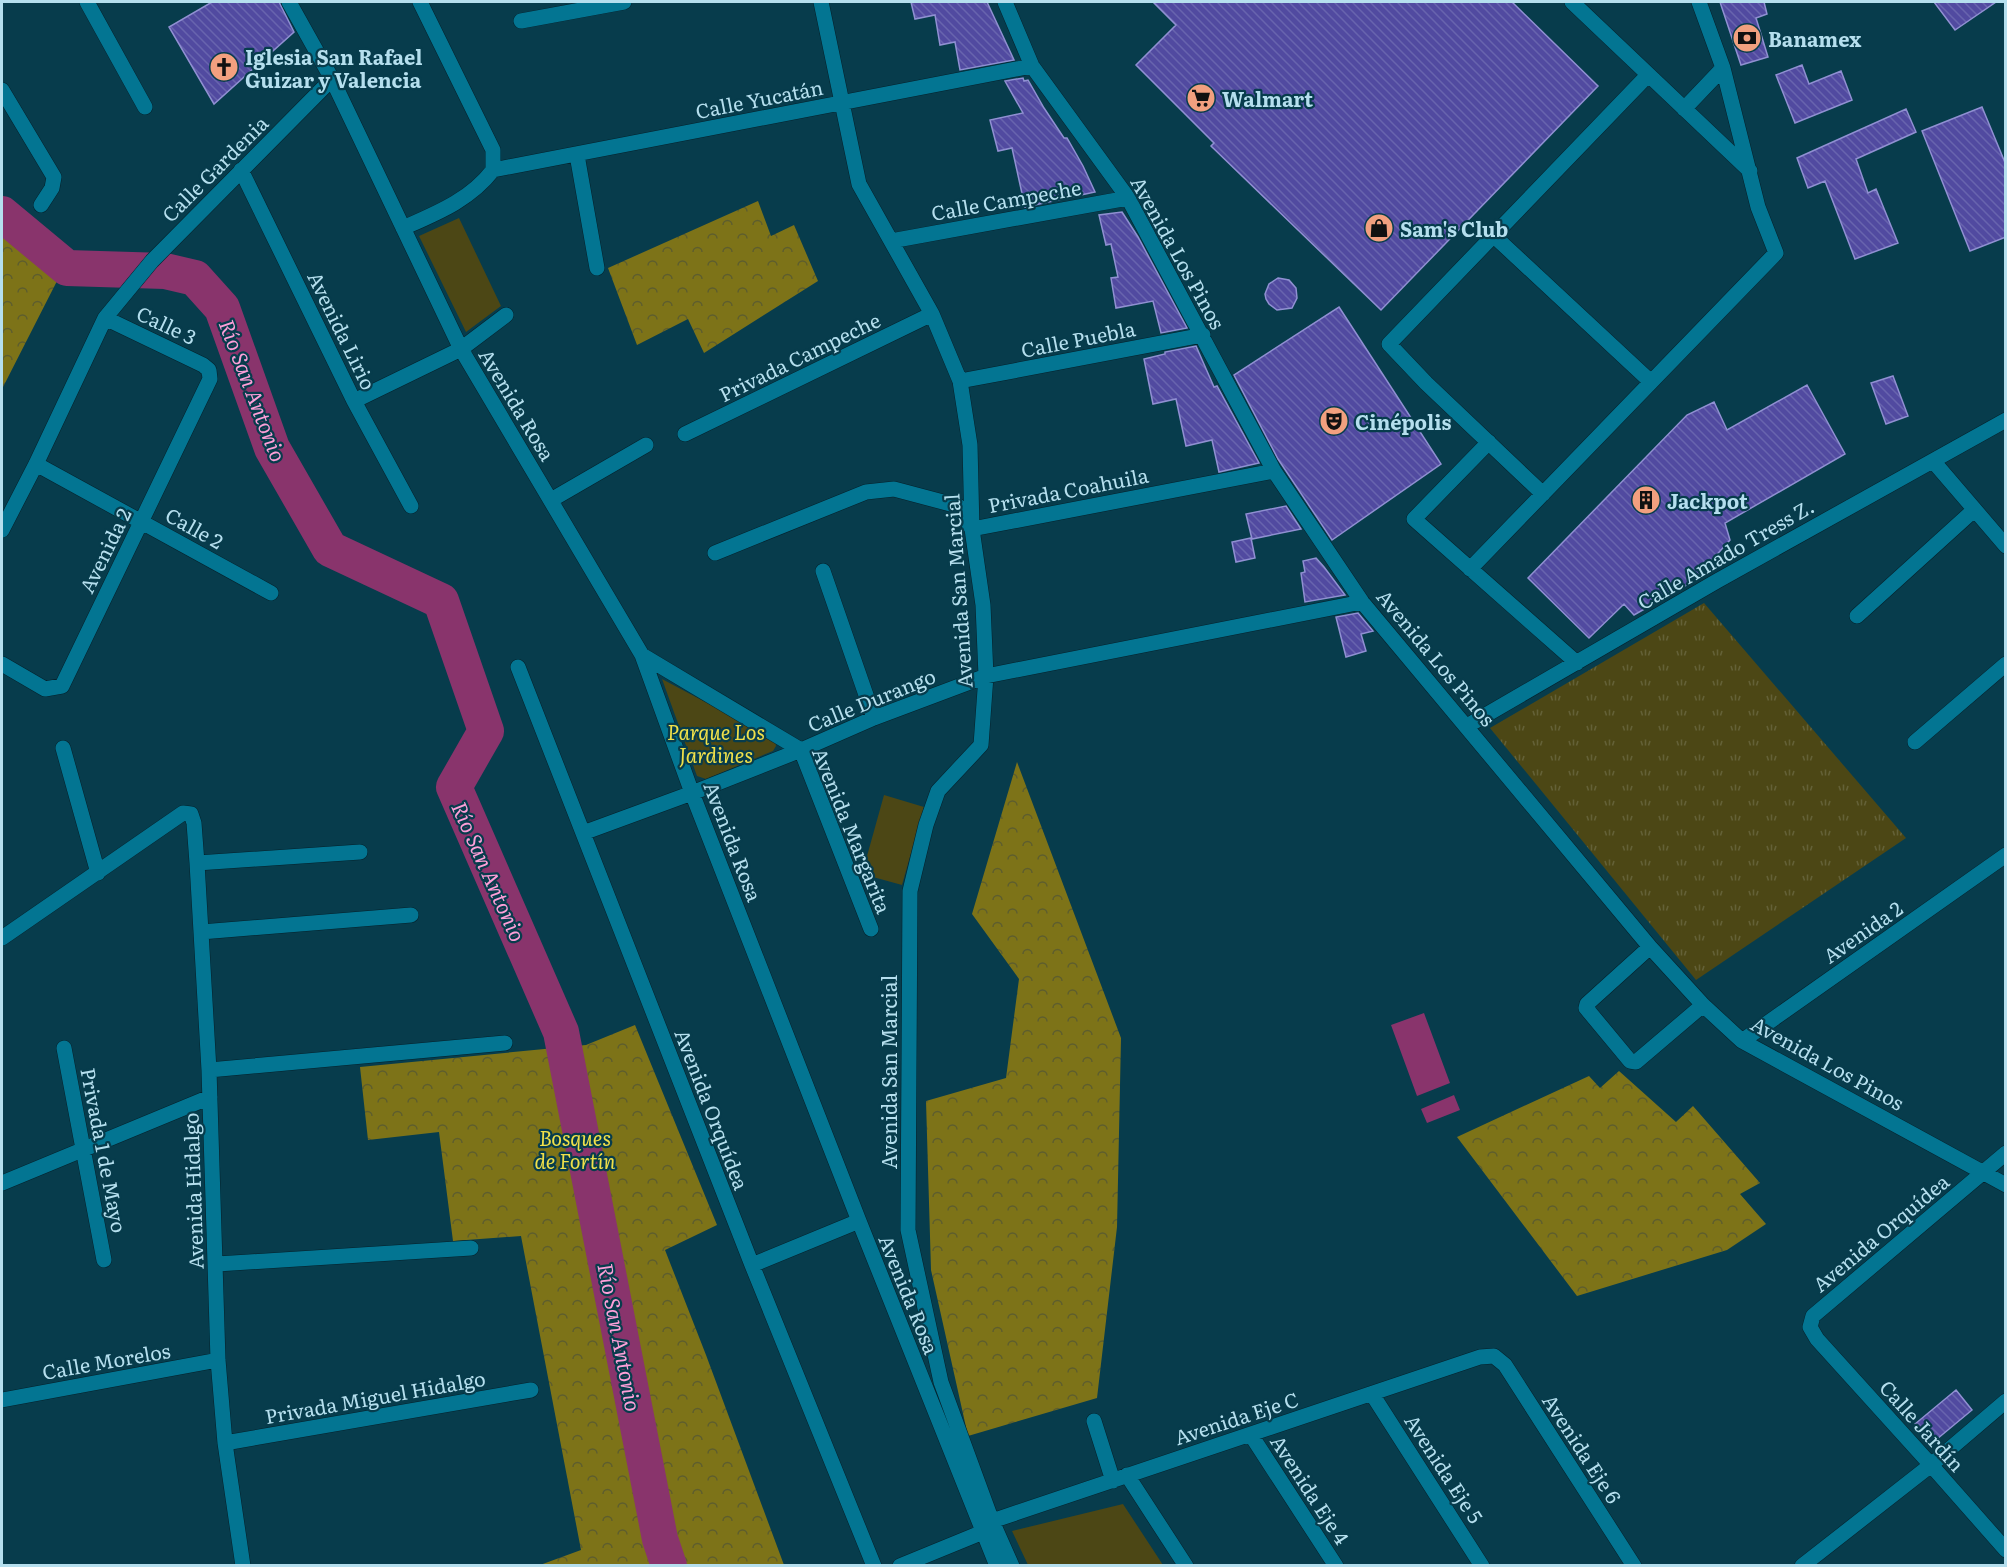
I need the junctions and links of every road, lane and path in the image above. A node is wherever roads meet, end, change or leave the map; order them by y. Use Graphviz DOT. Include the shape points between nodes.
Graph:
graph roads {
  1 [pos="87,2"];
  2 [pos="289,2"];
  3 [pos="420,2"];
  4 [pos="624,2"];
  5 [pos="821,2"];
  6 [pos="1005,2"];
  7 [pos="1572,2"];
  8 [pos="1699,2"];
  9 [pos="521,21"];
  10 [pos="1032,66"];
  11 [pos="1723,68"];
  12 [pos="1648,75"];
  13 [pos="332,79"];
  14 [pos="2,90"];
  15 [pos="843,104"];
  16 [pos="145,107"];
  17 [pos="1684,110"];
  18 [pos="577,154"];
  19 [pos="241,170"];
  20 [pos="493,170"];
  21 [pos="1750,171"];
  22 [pos="1128,198"];
  23 [pos="41,205"];
  24 [pos="404,228"];
  25 [pos="1493,235"];
  26 [pos="891,241"];
  27 [pos="597,268"];
  28 [pos="506,315"];
  29 [pos="933,315"];
  30 [pos="105,318"];
  31 [pos="1203,335"];
  32 [pos="461,349"];
  33 [pos="209,370"];
  34 [pos="960,381"];
  35 [pos="1651,382"];
  36 [pos="354,401"];
  37 [pos="2006,420"];
  38 [pos="685,434"];
  39 [pos="1489,442"];
  40 [pos="646,445"];
  41 [pos="1933,461"];
  42 [pos="36,464"];
  43 [pos="1274,471"];
  44 [pos="1543,494"];
  45 [pos="551,500"];
  46 [pos="411,506"];
  47 [pos="1974,510"];
  48 [pos="141,522"];
  49 [pos="972,529"];
  50 [pos="2,530"];
  51 [pos="2006,546"];
  52 [pos="715,553"];
  53 [pos="1470,569"];
  54 [pos="823,571"];
  55 [pos="271,593"];
  56 [pos="1362,602"];
  57 [pos="1857,616"];
  58 [pos="642,655"];
  59 [pos="1577,663"];
  60 [pos="2,664"];
  61 [pos="2006,664"];
  62 [pos="518,667"];
  63 [pos="986,675"];
  64 [pos="874,718"];
  65 [pos="1467,726"];
  66 [pos="1915,742"];
  67 [pos="63,748"];
  68 [pos="801,750"];
  69 [pos="692,793"];
  70 [pos="583,833"];
  71 [pos="360,852"];
  72 [pos="2006,855"];
  73 [pos="197,863"];
  74 [pos="98,873"];
  75 [pos="411,915"];
  76 [pos="871,929"];
  77 [pos="201,932"];
  78 [pos="2,938"];
  79 [pos="1650,947"];
  80 [pos="1702,1005"];
  81 [pos="1742,1041"];
  82 [pos="505,1043"];
  83 [pos="64,1048"];
  84 [pos="209,1070"];
  85 [pos="210,1097"];
  86 [pos="83,1149"];
  87 [pos="2006,1153"];
  88 [pos="1983,1172"];
  89 [pos="2,1183"];
  90 [pos="2006,1185"];
  91 [pos="859,1221"];
  92 [pos="471,1248"];
  93 [pos="104,1260"];
  94 [pos="217,1264"];
  95 [pos="752,1265"];
  96 [pos="1810,1327"];
  97 [pos="1494,1356"];
  98 [pos="218,1360"];
  99 [pos="531,1390"];
  100 [pos="1372,1394"];
  101 [pos="2,1400"];
  102 [pos="2006,1401"];
  103 [pos="1094,1421"];
  104 [pos="1251,1435"];
  105 [pos="225,1443"];
  106 [pos="1931,1465"];
  107 [pos="1120,1478"];
  108 [pos="988,1527"];
  109 [pos="2006,1550"];
  110 [pos="243,1566"];
  111 [pos="874,1566"];
  112 [pos="900,1566"];
  113 [pos="998,1566"];
  114 [pos="1012,1566"];
  115 [pos="1186,1566"];
  116 [pos="1336,1566"];
  117 [pos="1482,1566"];
  118 [pos="1634,1566"];
  119 [pos="1802,1566"];
  1 -- 16 [label="street"];
  2 -- 13 [label="street, Avenida Rosa"];
  3 -- 20 [label="street" via="493,150"];
  4 -- 9 [label="street"];
  5 -- 15 [label="street, Avenida San Marcial"];
  6 -- 10 [label="street, Avenida Los Pinos"];
  7 -- 12 [label="street"];
  8 -- 11 [label="street"];
  10 -- 15 [label="street, Calle Yucatán"];
  10 -- 22 [label="street, Avenida Los Pinos"];
  11 -- 17 [label="street"];
  11 -- 21 [label="street"];
  12 -- 17 [label="street"];
  12 -- 25 [label="street"];
  13 -- 19 [label="street, Calle Gardenia"];
  13 -- 24 [label="street, Avenida Rosa"];
  14 -- 23 [label="street" via="54,177"];
  15 -- 18 [label="street, Calle Yucatán"];
  15 -- 26 [label="street, Avenida San Marcial" via="859,184"];
  17 -- 21 [label="street"];
  18 -- 20 [label="street, Calle Yucatán"];
  18 -- 27 [label="street"];
  19 -- 30 [label="street, Calle Gardenia" via="152,261"];
  19 -- 36 [label="street, Avenida Lirio"];
  20 -- 24 [label="street" via="454,205"];
  21 -- 35 [label="street" via="1758,207 1776,253"];
  22 -- 26 [label="street, Calle Campeche"];
  22 -- 31 [label="street, Avenida Los Pinos"];
  24 -- 32 [label="street, Avenida Rosa"];
  25 -- 35 [label="street"];
  25 -- 39 [label="street" via="1389,344"];
  26 -- 29 [label="street, Avenida San Marcial"];
  28 -- 32 [label="street"];
  29 -- 34 [label="street, Avenida San Marcial"];
  29 -- 38 [label="street, Privada Campeche"];
  30 -- 33 [label="street, Calle 3"];
  30 -- 42 [label="street"];
  31 -- 34 [label="street, Calle Puebla"];
  31 -- 43 [label="street, Avenida Los Pinos"];
  32 -- 36 [label="street"];
  32 -- 45 [label="street, Avenida Rosa"];
  33 -- 48 [label="street, Avenida 2" via="210,379"];
  34 -- 49 [label="street, Avenida San Marcial" via="970,445"];
  35 -- 44 [label="street"];
  36 -- 46 [label="street, Avenida Lirio"];
  37 -- 41 [label="street, Calle Amado Tress Z."];
  39 -- 44 [label="street"];
  39 -- 53 [label="street" via="1414,519"];
  40 -- 45 [label="street"];
  41 -- 47 [label="street"];
  41 -- 59 [label="street, Calle Amado Tress Z."];
  42 -- 48 [label="street, Calle 2"];
  42 -- 50 [label="street"];
  43 -- 49 [label="street, Privada Coahuila"];
  43 -- 56 [label="street, Avenida Los Pinos"];
  44 -- 53 [label="street"];
  45 -- 58 [label="street, Avenida Rosa"];
  47 -- 51 [label="street"];
  47 -- 57 [label="street"];
  48 -- 55 [label="street, Calle 2"];
  48 -- 60 [label="street, Avenida 2" via="62,686 45,689"];
  49 -- 52 [label="street, Privada Coahuila" via="958,506 894,489 866,492"];
  49 -- 63 [label="street, Avenida San Marcial" via="983,606"];
  53 -- 59 [label="street"];
  54 -- 64 [label="street"];
  56 -- 63 [label="street, Calle Durango"];
  56 -- 65 [label="street, Avenida Los Pinos"];
  58 -- 68 [label="street, Avenida Margarita"];
  58 -- 69 [label="street, Avenida Rosa"];
  59 -- 65 [label="street, Calle Amado Tress Z."];
  61 -- 66 [label="street"];
  62 -- 70 [label="street, Avenida Orquídea"];
  63 -- 64 [label="street, Calle Durango"];
  63 -- 108 [label="street, Avenida San Marcial" via="981,745 938,791 910,891 908,1230 941,1382"];
  64 -- 68 [label="street, Calle Durango"];
  65 -- 79 [label="street, Avenida Los Pinos"];
  67 -- 74 [label="street"];
  68 -- 69 [label="street, Calle Durango"];
  68 -- 76 [label="street, Avenida Margarita"];
  69 -- 70 [label="street, Calle Durango"];
  69 -- 91 [label="street, Avenida Rosa"];
  70 -- 95 [label="street, Avenida Orquídea"];
  71 -- 73 [label="street"];
  72 -- 81 [label="street, Avenida 2"];
  73 -- 74 [label="street, Avenida Hidalgo" via="194,823 191,814 183,813"];
  73 -- 77 [label="street, Avenida Hidalgo"];
  74 -- 78 [label="street"];
  75 -- 77 [label="street"];
  77 -- 84 [label="street, Avenida Hidalgo"];
  79 -- 80 [label="street, Avenida Los Pinos"];
  79 -- 80 [label="street" via="1586,1008 1630,1061 1636,1062"];
  80 -- 81 [label="street, Avenida Los Pinos"];
  81 -- 88 [label="street, Avenida Los Pinos"];
  82 -- 84 [label="street"];
  83 -- 86 [label="street, Privada 1 de Mayo"];
  84 -- 85 [label="street, Avenida Hidalgo"];
  85 -- 86 [label="street"];
  85 -- 94 [label="street, Avenida Hidalgo"];
  86 -- 89 [label="street"];
  86 -- 93 [label="street, Privada 1 de Mayo"];
  87 -- 88 [label="street, Avenida Orquídea"];
  88 -- 90 [label="street, Avenida Los Pinos"];
  88 -- 96 [label="street, Avenida Orquídea" via="1813,1316"];
  91 -- 95 [label="street"];
  91 -- 108 [label="street, Avenida Rosa"];
  92 -- 94 [label="street"];
  94 -- 98 [label="street, Avenida Hidalgo"];
  95 -- 111 [label="street, Avenida Orquídea"];
  96 -- 106 [label="street, Calle Jardín" via="1816,1339"];
  97 -- 100 [label="street, Avenida Eje C" via="1480,1357"];
  97 -- 118 [label="street, Avenida Eje 6" via="1505,1365"];
  98 -- 101 [label="street, Calle Morelos"];
  98 -- 105 [label="street, Avenida Hidalgo"];
  99 -- 105 [label="street, Privada Miguel Hidalgo"];
  100 -- 104 [label="street, Avenida Eje C"];
  100 -- 117 [label="street, Avenida Eje 5"];
  102 -- 106 [label="street"];
  103 -- 107 [label="street"];
  104 -- 107 [label="street, Avenida Eje C"];
  104 -- 116 [label="street, Avenida Eje 4"];
  105 -- 110 [label="street, Avenida Hidalgo"];
  106 -- 109 [label="street, Calle Jardín"];
  106 -- 119 [label="street"];
  107 -- 108 [label="street, Avenida Eje C"];
  107 -- 115 [label="street"];
  108 -- 112 [label="street, Avenida Eje C"];
  108 -- 113 [label="street, Avenida Rosa"];
  108 -- 114 [label="street, Avenida San Marcial"];
}
